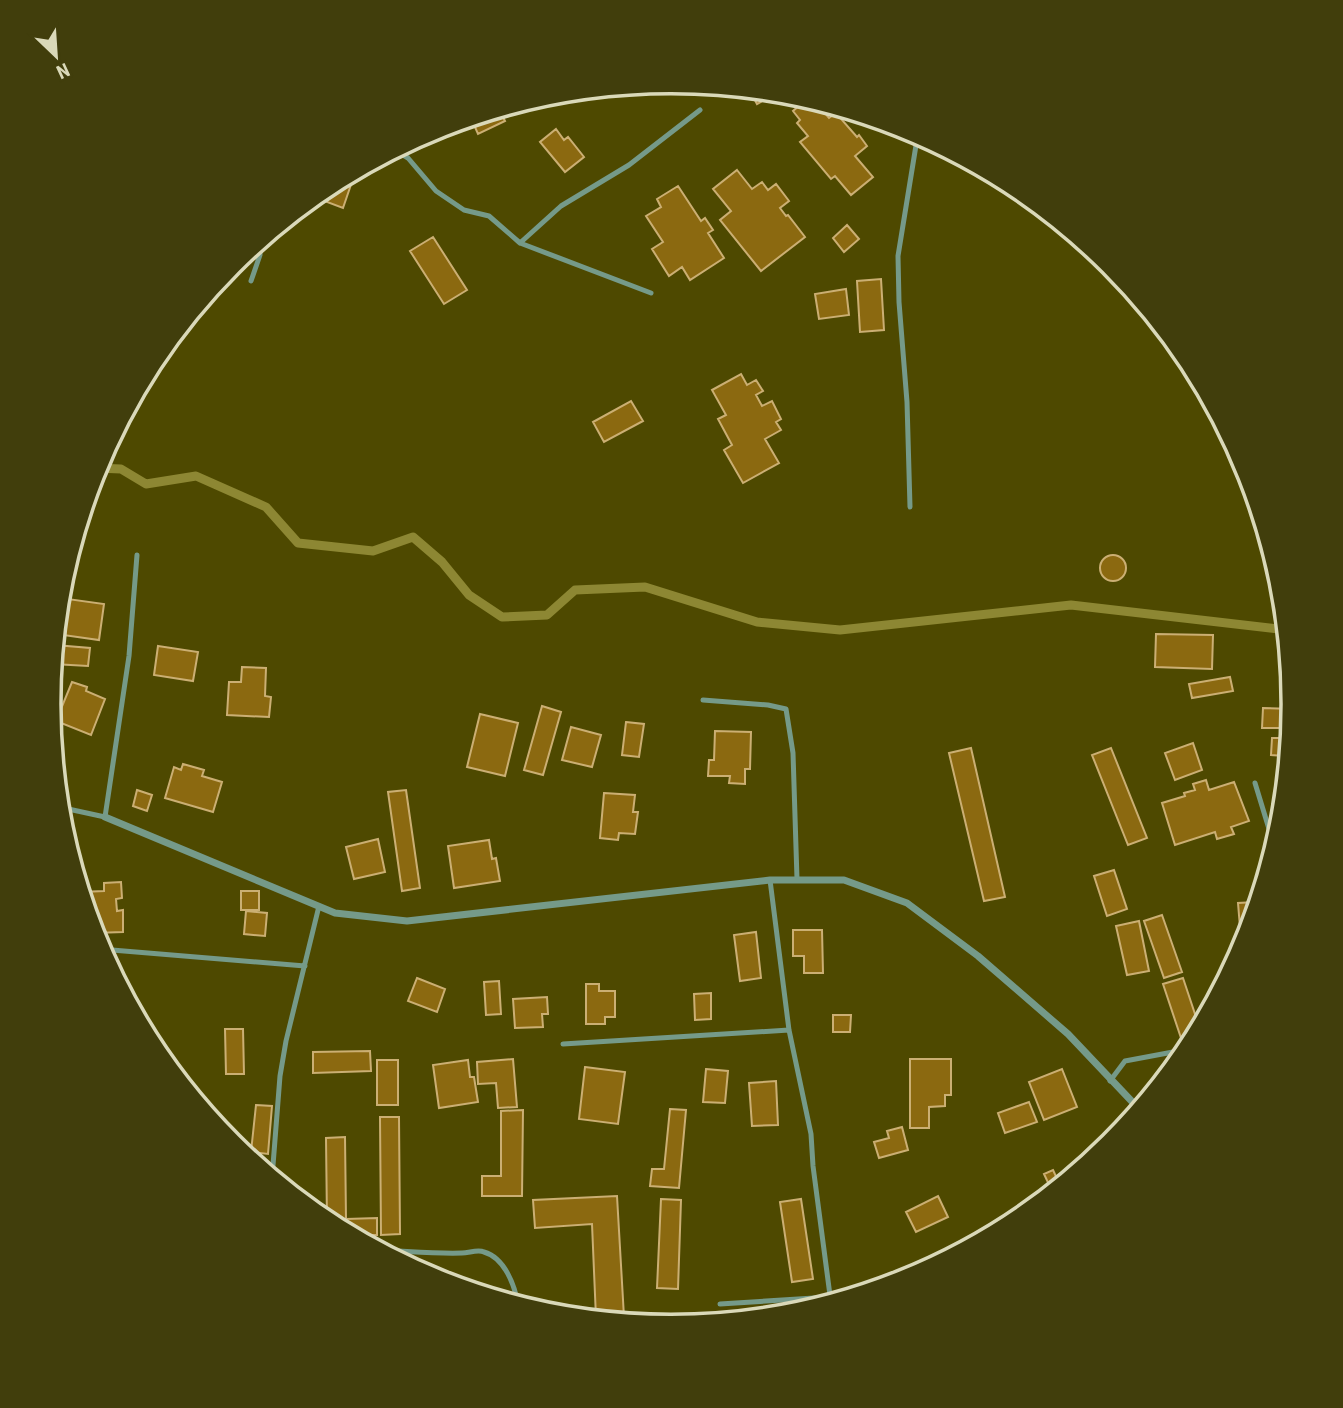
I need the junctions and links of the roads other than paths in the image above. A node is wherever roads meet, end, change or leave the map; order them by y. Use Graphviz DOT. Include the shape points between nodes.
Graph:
graph roads {
  1 [pos="700,110"];
  2 [pos="916,145"];
  3 [pos="404,156"];
  4 [pos="520,243"];
  5 [pos="260,253"];
  6 [pos="251,281"];
  7 [pos="651,293"];
  8 [pos="911,507"];
  9 [pos="137,555"];
  10 [pos="703,700"];
  11 [pos="1255,783"];
  12 [pos="71,810"];
  13 [pos="104,817"];
  14 [pos="1269,828"];
  15 [pos="797,878"];
  16 [pos="771,880"];
  17 [pos="319,906"];
  18 [pos="113,950"];
  19 [pos="306,966"];
  20 [pos="789,1030"];
  21 [pos="563,1044"];
  22 [pos="1172,1052"];
  23 [pos="1110,1081"];
  24 [pos="1133,1103"];
  25 [pos="273,1166"];
  26 [pos="403,1252"];
  27 [pos="829,1293"];
  28 [pos="517,1294"];
  29 [pos="798,1301"];
  30 [pos="720,1304"];
  1 -- 4 [label="lane" via="629,165 561,206"];
  2 -- 8 [label="lane" via="898,256"];
  3 -- 4 [label="lane" via="436,191 464,209 489,216"];
  4 -- 7 [label="lane"];
  5 -- 6 [label="lane"];
  9 -- 13 [label="lane" via="130,656"];
  10 -- 15 [label="lane" via="786,709 793,753"];
  11 -- 14 [label="lane"];
  12 -- 13 [label="lane"];
  13 -- 17 [label="street"];
  15 -- 16 [label="street"];
  15 -- 23 [label="street" via="844,880 907,903 1069,1034"];
  16 -- 17 [label="street" via="407,922 335,914"];
  16 -- 20 [label="lane"];
  17 -- 19 [label="lane"];
  18 -- 19 [label="lane"];
  19 -- 25 [label="lane" via="286,1041"];
  20 -- 21 [label="lane"];
  20 -- 27 [label="lane" via="811,1134"];
  22 -- 23 [label="lane" via="1125,1061"];
  23 -- 24 [label="street"];
  26 -- 28 [label="lane" via="483,1251 506,1271"];
  29 -- 30 [label="lane"];
}
